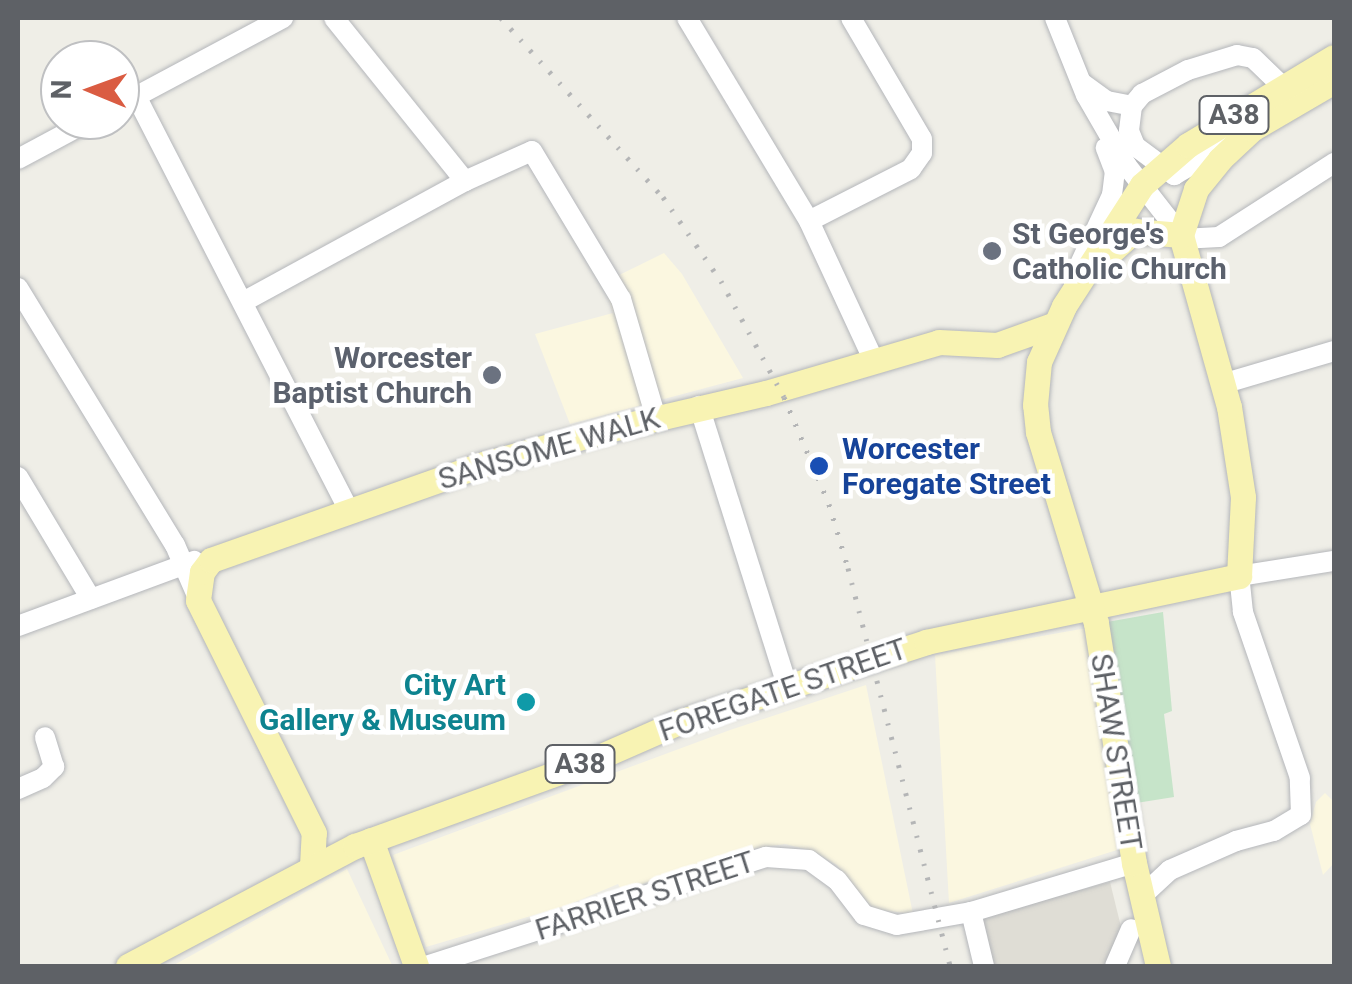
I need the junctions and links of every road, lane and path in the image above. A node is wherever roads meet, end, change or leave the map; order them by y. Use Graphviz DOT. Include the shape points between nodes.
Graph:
graph roads {
  1 [pos="283,18"];
  2 [pos="334,18"];
  3 [pos="687,18"];
  4 [pos="851,18"];
  5 [pos="1056,18"];
  6 [pos="1334,58"];
  7 [pos="1334,80"];
  8 [pos="1282,86"];
  9 [pos="1081,87"];
  10 [pos="140,94"];
  11 [pos="1132,106"];
  12 [pos="140,121"];
  13 [pos="1252,129"];
  14 [pos="54,140"];
  15 [pos="18,159"];
  16 [pos="1334,164"];
  17 [pos="1162,167"];
  18 [pos="465,181"];
  19 [pos="1142,185"];
  20 [pos="809,221"];
  21 [pos="1181,237"];
  22 [pos="18,288"];
  23 [pos="243,302"];
  24 [pos="1058,316"];
  25 [pos="1334,351"];
  26 [pos="874,361"];
  27 [pos="1222,384"];
  28 [pos="699,406"];
  29 [pos="656,418"];
  30 [pos="18,478"];
  31 [pos="350,512"];
  32 [pos="225,553"];
  33 [pos="1334,561"];
  34 [pos="183,564"];
  35 [pos="1230,578"];
  36 [pos="91,599"];
  37 [pos="198,600"];
  38 [pos="1090,608"];
  39 [pos="18,626"];
  40 [pos="787,684"];
  41 [pos="46,738"];
  42 [pos="18,789"];
  43 [pos="371,840"];
  44 [pos="1134,864"];
  45 [pos="312,866"];
  46 [pos="1142,896"];
  47 [pos="970,912"];
  48 [pos="1130,929"];
  49 [pos="128,966"];
  50 [pos="416,966"];
  51 [pos="426,966"];
  52 [pos="984,966"];
  53 [pos="1116,966"];
  54 [pos="1158,966"];
  1 -- 10 [label="street"];
  2 -- 18 [label="street"];
  3 -- 20 [label="street"];
  4 -- 20 [label="street" via="922,139 922,153 911,169"];
  5 -- 9 [label="street"];
  6 -- 8 [label="main road, A38"];
  7 -- 13 [label="main road, A38"];
  8 -- 11 [label="street" via="1253,58 1237,56 1188,70"];
  8 -- 17 [label="main road, A38"];
  9 -- 11 [label="street"];
  9 -- 19 [label="street"];
  9 -- 24 [label="street" via="1115,172 1112,195"];
  11 -- 17 [label="street" via="1130,137"];
  12 -- 23 [label="street"];
  13 -- 17 [label="street" via="1178,175"];
  13 -- 21 [label="main road, A38" via="1207,172"];
  14 -- 15 [label="street"];
  16 -- 21 [label="street" via="1219,237"];
  17 -- 19 [label="main road, A38"];
  18 -- 23 [label="street"];
  18 -- 29 [label="street" via="532,151 621,299"];
  19 -- 21 [label="street"];
  19 -- 24 [label="main road, A38"];
  20 -- 26 [label="street"];
  21 -- 24 [label="main road" via="1148,229 1121,238"];
  21 -- 27 [label="main road"];
  22 -- 34 [label="street"];
  23 -- 31 [label="street"];
  24 -- 26 [label="main road, SANSOME WALK" via="997,346 940,342"];
  24 -- 38 [label="main road, SHAW STREET" via="1036,380 1036,418"];
  25 -- 27 [label="street"];
  26 -- 28 [label="main road, SANSOME WALK"];
  27 -- 35 [label="main road" via="1243,497"];
  28 -- 29 [label="main road, SANSOME WALK"];
  28 -- 40 [label="street"];
  29 -- 31 [label="main road, SANSOME WALK" via="484,464"];
  30 -- 36 [label="street"];
  31 -- 32 [label="main road, SANSOME WALK"];
  32 -- 34 [label="street, SANSOME WALK"];
  32 -- 37 [label="main road" via="202,572"];
  33 -- 35 [label="street"];
  34 -- 36 [label="street, SANSOME WALK"];
  34 -- 37 [label="street"];
  35 -- 38 [label="main road, A38"];
  35 -- 46 [label="street" via="1302,787 1301,815 1170,870"];
  36 -- 39 [label="street, SANSOME WALK"];
  37 -- 45 [label="main road" via="314,833"];
  38 -- 40 [label="main road, FOREGATE STREET / A38" via="926,642"];
  38 -- 44 [label="main road, SHAW STREET"];
  40 -- 43 [label="main road, FOREGATE STREET / A38"];
  41 -- 42 [label="street" via="54,767"];
  43 -- 45 [label="main road, A38"];
  43 -- 50 [label="main road"];
  44 -- 46 [label="main road, SHAW STREET"];
  44 -- 47 [label="street, FARRIER STREET"];
  45 -- 49 [label="main road, A38"];
  46 -- 54 [label="main road, SHAW STREET"];
  47 -- 51 [label="street, FARRIER STREET" via="912,925 879,923 864,915 826,869 792,856 766,857"];
  47 -- 52 [label="street"];
  48 -- 53 [label="street"];
}
